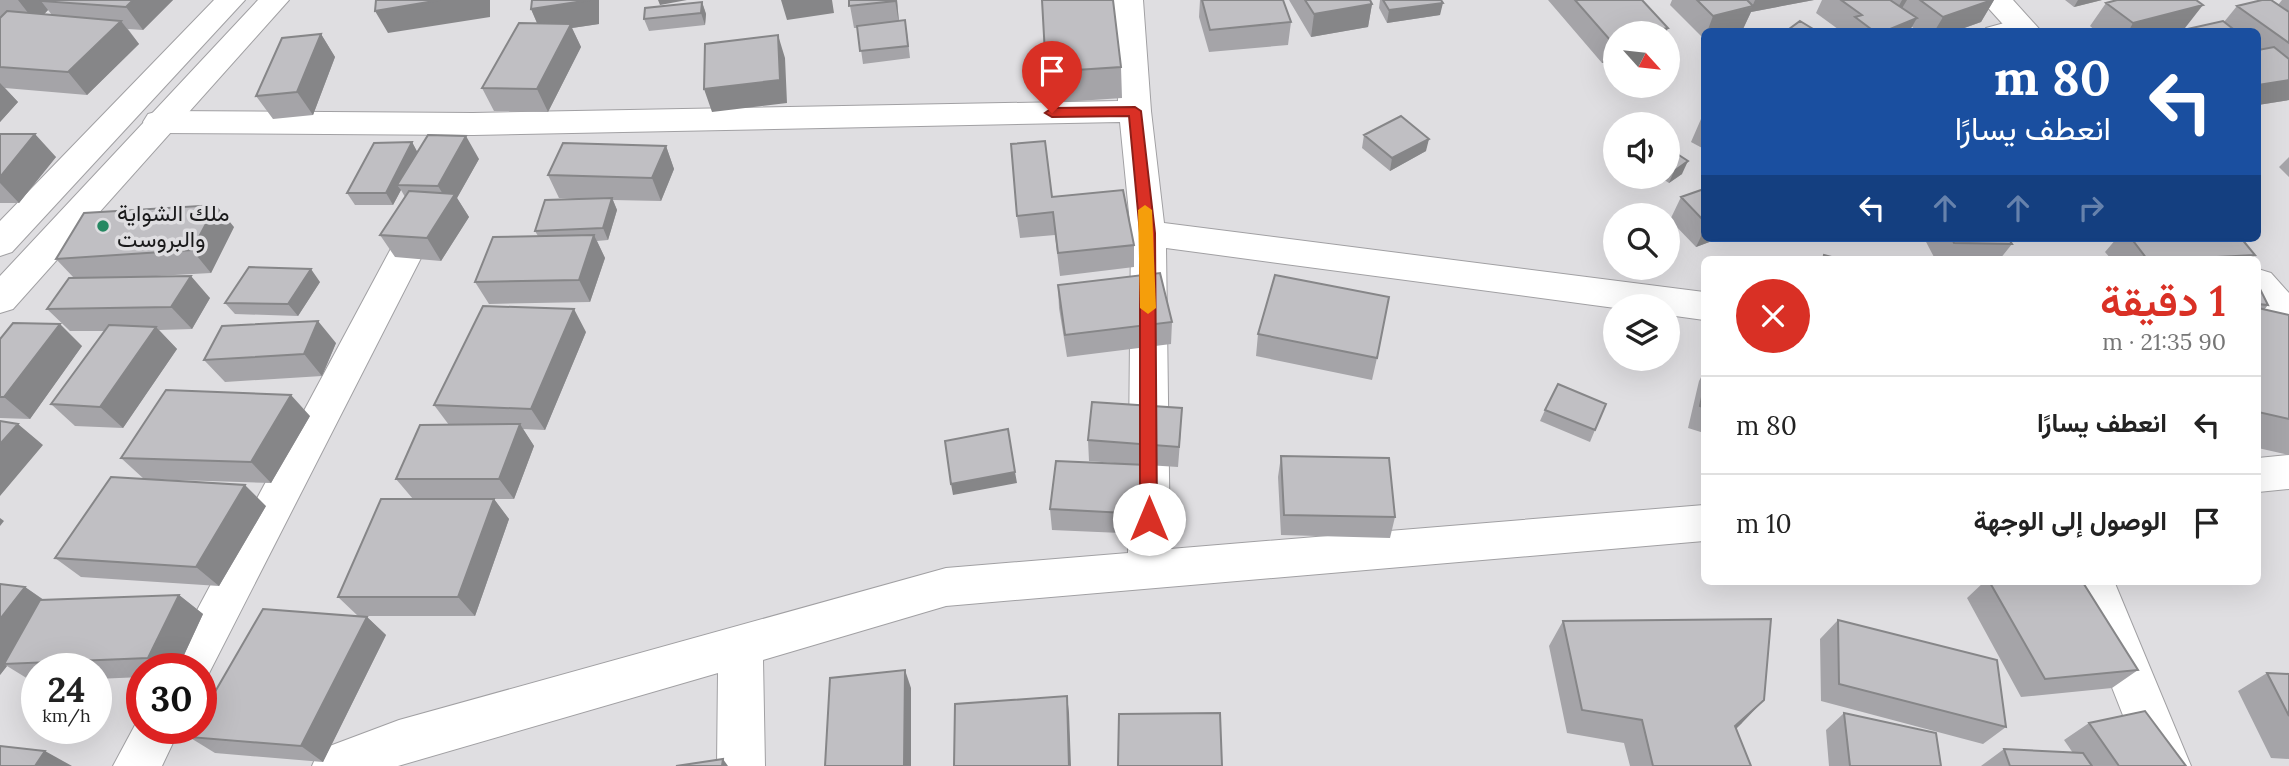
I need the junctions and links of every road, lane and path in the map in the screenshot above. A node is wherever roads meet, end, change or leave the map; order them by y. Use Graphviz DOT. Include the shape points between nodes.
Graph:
graph roads {
  1 [pos="230,0"];
  2 [pos="274,0"];
  3 [pos="1128,0"];
  4 [pos="1996,0"];
  5 [pos="2012,28"];
  6 [pos="1135,111"];
  7 [pos="159,122"];
  8 [pos="473,124"];
  9 [pos="1148,233"];
  10 [pos="0,243"];
  11 [pos="2261,285"];
  12 [pos="0,299"];
  13 [pos="1701,306"];
  14 [pos="2288,315"];
  15 [pos="2289,472"];
  16 [pos="2261,475"];
  17 [pos="1701,523"];
  18 [pos="1149,570"];
  19 [pos="2094,585"];
  20 [pos="740,644"];
  21 [pos="196,653"];
  22 [pos="149,744"];
  23 [pos="137,766"];
  24 [pos="336,766"];
  25 [pos="741,766"];
  26 [pos="2167,766"];
  1 -- 10 [label="street"];
  2 -- 7 [label="street"];
  3 -- 6 [label="street"];
  4 -- 5 [label="street"];
  6 -- 8 [label="street"];
  6 -- 9 [label="street"];
  7 -- 8 [label="street"];
  7 -- 12 [label="street"];
  8 -- 21 [label="street"];
  9 -- 13 [label="street"];
  9 -- 18 [label="street"];
  11 -- 14 [label="street"];
  15 -- 16 [label="street"];
  17 -- 18 [label="street"];
  18 -- 20 [label="street" via="946,587"];
  19 -- 26 [label="street"];
  20 -- 24 [label="street" via="399,743"];
  20 -- 25 [label="street"];
  22 -- 23 [label="street"];
}
